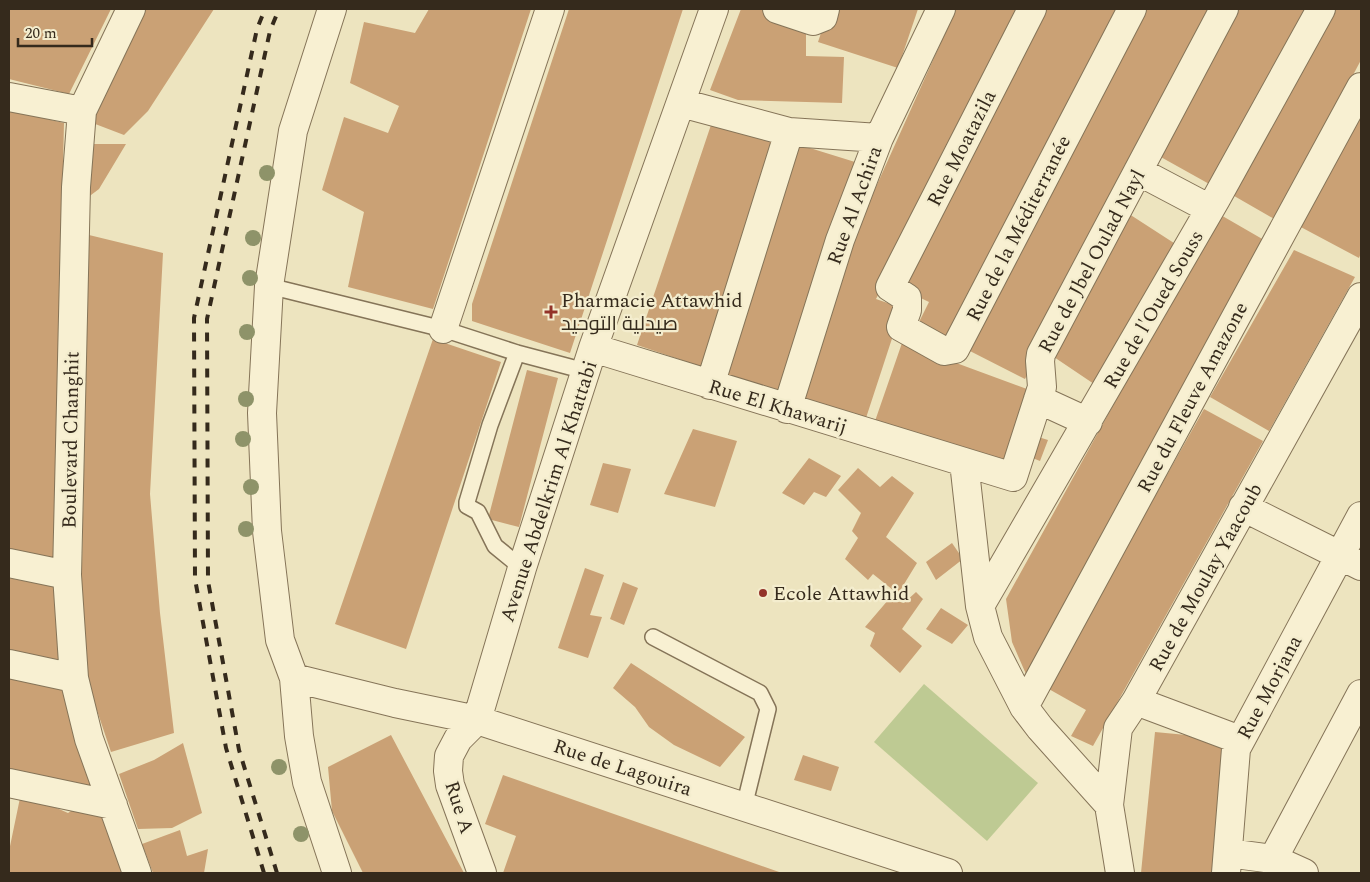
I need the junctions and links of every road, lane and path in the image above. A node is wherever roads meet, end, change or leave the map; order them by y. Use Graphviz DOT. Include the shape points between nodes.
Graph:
graph roads {
  1 [pos="131,9"];
  2 [pos="332,9"];
  3 [pos="550,9"];
  4 [pos="714,9"];
  5 [pos="777,9"];
  6 [pos="826,9"];
  7 [pos="941,9"];
  8 [pos="1032,9"];
  9 [pos="1132,9"];
  10 [pos="1224,9"];
  11 [pos="1321,9"];
  12 [pos="1361,87"];
  13 [pos="9,97"];
  14 [pos="681,103"];
  15 [pos="82,111"];
  16 [pos="788,132"];
  17 [pos="879,138"];
  18 [pos="1138,171"];
  19 [pos="1210,209"];
  20 [pos="269,286"];
  21 [pos="890,287"];
  22 [pos="1361,297"];
  23 [pos="443,329"];
  24 [pos="517,353"];
  25 [pos="589,360"];
  26 [pos="710,385"];
  27 [pos="1038,399"];
  28 [pos="788,409"];
  29 [pos="1088,422"];
  30 [pos="964,462"];
  31 [pos="1012,477"];
  32 [pos="1050,489"];
  33 [pos="1244,508"];
  34 [pos="1361,516"];
  35 [pos="1351,560"];
  36 [pos="9,563"];
  37 [pos="522,568"];
  38 [pos="67,575"];
  39 [pos="980,606"];
  40 [pos="652,637"];
  41 [pos="9,664"];
  42 [pos="74,678"];
  43 [pos="294,678"];
  44 [pos="1361,694"];
  45 [pos="1136,701"];
  46 [pos="1024,707"];
  47 [pos="477,720"];
  48 [pos="1240,740"];
  49 [pos="9,783"];
  50 [pos="113,805"];
  51 [pos="1109,805"];
  52 [pos="744,807"];
  53 [pos="1273,859"];
  54 [pos="1227,863"];
  55 [pos="137,873"];
  56 [pos="337,873"];
  57 [pos="482,873"];
  58 [pos="948,873"];
  59 [pos="1120,873"];
  60 [pos="1304,873"];
  1 -- 15 [label="street, Boulevard Changhit"];
  2 -- 20 [label="street" via="293,131"];
  3 -- 23 [label="street"];
  4 -- 14 [label="street, Avenue Abdelkrim Al Khattabi"];
  5 -- 6 [label="street" via="813,21 823,17"];
  7 -- 17 [label="street, Rue Al Achira"];
  8 -- 21 [label="street, Rue Moatazila"];
  9 -- 21 [label="street, Rue de la Méditerranée" via="955,349 944,350 901,327 909,304 907,298"];
  10 -- 18 [label="street, Rue de Jbel Oulad Nayl"];
  11 -- 19 [label="street, Rue de l'Oued Souss"];
  12 -- 46 [label="street, Rue du Fleuve Amazone"];
  13 -- 15 [label="street"];
  14 -- 16 [label="street"];
  14 -- 25 [label="street, Avenue Abdelkrim Al Khattabi"];
  15 -- 38 [label="street, Boulevard Changhit" via="76,187"];
  16 -- 17 [label="street"];
  16 -- 26 [label="street"];
  17 -- 28 [label="street, Rue Al Achira" via="840,240"];
  18 -- 19 [label="street"];
  18 -- 27 [label="street, Rue de Jbel Oulad Nayl" via="1041,354 1043,381"];
  19 -- 29 [label="street, Rue de l'Oued Souss"];
  20 -- 23 [label="lane"];
  20 -- 43 [label="street" via="262,413 267,531 280,640"];
  22 -- 33 [label="street, Rue de Moulay Yaacoub"];
  23 -- 24 [label="lane"];
  24 -- 25 [label="lane"];
  24 -- 37 [label="lane" via="490,425 467,502 483,519 495,546"];
  25 -- 26 [label="street, Rue El Khawarij"];
  25 -- 37 [label="street, Avenue Abdelkrim Al Khattabi"];
  26 -- 28 [label="street, Rue El Khawarij"];
  27 -- 29 [label="street"];
  27 -- 31 [label="street, Rue de Jbel Oulad Nayl"];
  28 -- 30 [label="street, Rue El Khawarij"];
  29 -- 32 [label="street, Rue de l'Oued Souss"];
  30 -- 31 [label="street"];
  30 -- 39 [label="street"];
  31 -- 32 [label="street"];
  32 -- 39 [label="street, Rue de l'Oued Souss"];
  33 -- 35 [label="street"];
  33 -- 45 [label="street, Rue de Moulay Yaacoub"];
  34 -- 35 [label="street, Rue Morjana"];
  35 -- 48 [label="street, Rue Morjana"];
  36 -- 38 [label="street"];
  37 -- 47 [label="street, Avenue Abdelkrim Al Khattabi"];
  38 -- 42 [label="street, Boulevard Changhit"];
  39 -- 46 [label="street" via="988,637"];
  40 -- 52 [label="lane" via="760,692 768,709"];
  41 -- 42 [label="street"];
  42 -- 50 [label="street, Boulevard Changhit" via="90,739"];
  43 -- 47 [label="street, Rue de Lagouira"];
  43 -- 56 [label="street" via="307,782"];
  44 -- 53 [label="street"];
  45 -- 48 [label="street"];
  45 -- 51 [label="street, Rue de Moulay Yaacoub" via="1118,728"];
  46 -- 51 [label="street"];
  47 -- 52 [label="street, Rue de Lagouira"];
  47 -- 57 [label="street, Rue A" via="458,739 449,756 448,771"];
  48 -- 54 [label="street, Rue Morjana" via="1234,757"];
  49 -- 50 [label="street"];
  50 -- 55 [label="street, Boulevard Changhit"];
  51 -- 59 [label="street, Rue de Moulay Yaacoub"];
  52 -- 58 [label="street, Rue de Lagouira"];
  53 -- 54 [label="street"];
  53 -- 60 [label="street"];
}
